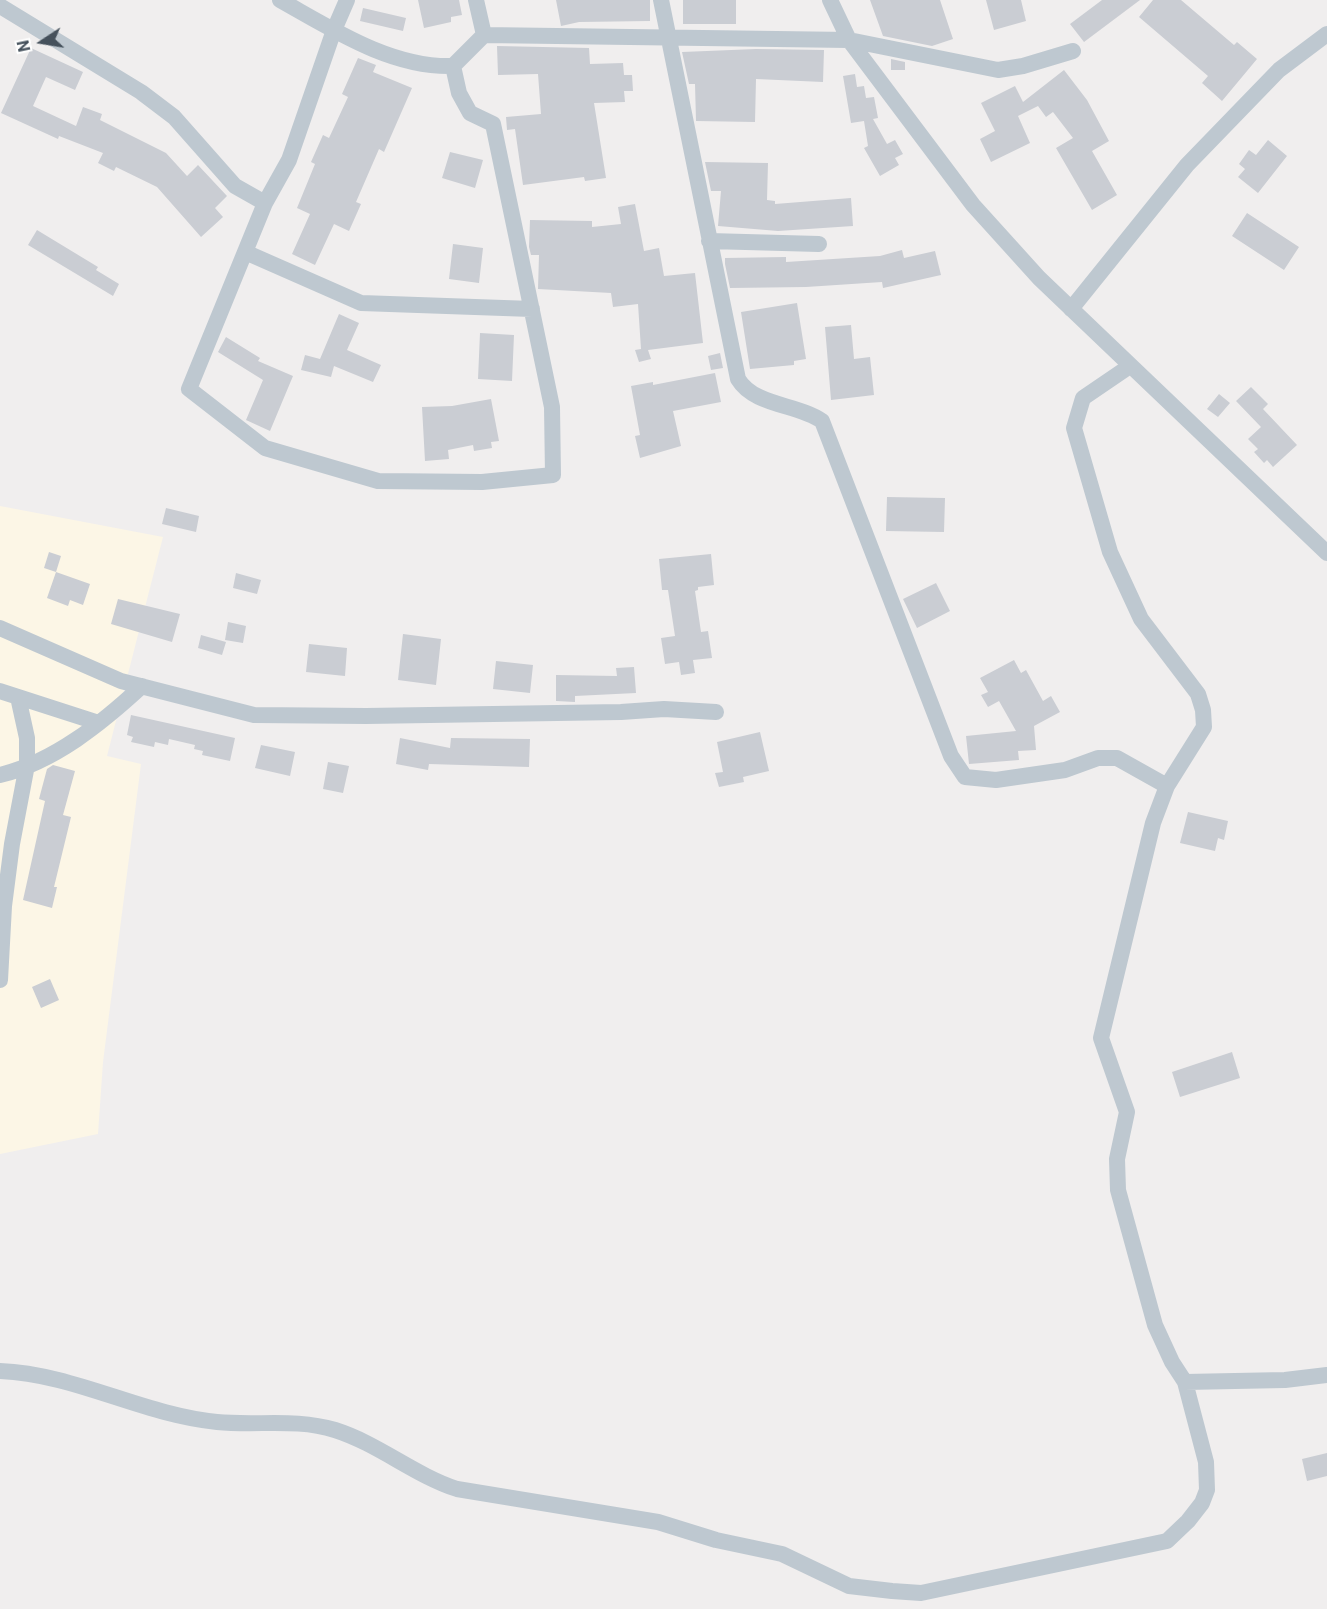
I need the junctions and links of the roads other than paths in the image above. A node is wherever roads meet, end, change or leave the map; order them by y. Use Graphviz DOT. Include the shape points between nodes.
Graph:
graph roads {
  1 [pos="280,0"];
  2 [pos="347,0"];
  3 [pos="476,0"];
  4 [pos="661,0"];
  5 [pos="830,0"];
  6 [pos="0,6"];
  7 [pos="334,30"];
  8 [pos="1327,34"];
  9 [pos="484,35"];
  10 [pos="666,37"];
  11 [pos="849,40"];
  12 [pos="1073,51"];
  13 [pos="453,66"];
  14 [pos="265,203"];
  15 [pos="709,241"];
  16 [pos="819,244"];
  17 [pos="245,252"];
  18 [pos="532,309"];
  19 [pos="1071,309"];
  20 [pos="1130,366"];
  21 [pos="1327,553"];
  22 [pos="0,628"];
  23 [pos="142,686"];
  24 [pos="0,691"];
  25 [pos="18,698"];
  26 [pos="716,712"];
  27 [pos="99,723"];
  28 [pos="27,765"];
  29 [pos="0,775"];
  30 [pos="1167,786"];
  31 [pos="0,980"];
  32 [pos="0,1371"];
  33 [pos="1327,1376"];
  34 [pos="1185,1382"];
  1 -- 7 [label="street"];
  2 -- 7 [label="street"];
  3 -- 9 [label="street"];
  4 -- 10 [label="street"];
  5 -- 11 [label="street"];
  6 -- 14 [label="street" via="141,92 174,117 236,186"];
  7 -- 13 [label="street" via="416,63"];
  7 -- 14 [label="street" via="289,160"];
  8 -- 19 [label="street" via="1279,70 1187,165"];
  9 -- 10 [label="street"];
  9 -- 13 [label="street"];
  10 -- 11 [label="street"];
  10 -- 15 [label="street"];
  11 -- 12 [label="street" via="998,70"];
  11 -- 19 [label="street" via="973,205"];
  13 -- 18 [label="street" via="459,93 470,112 493,124"];
  14 -- 17 [label="street"];
  15 -- 16 [label="street"];
  15 -- 30 [label="street" via="738,379 743,387 760,397 810,412 822,421 951,756 965,777 996,780 1065,770 1098,758 1117,758"];
  17 -- 18 [label="street" via="361,303"];
  17 -- 18 [label="street" via="189,389 265,448 378,481 482,482 553,475 552,407"];
  19 -- 20 [label="street"];
  20 -- 21 [label="street"];
  20 -- 30 [label="street" via="1083,398 1074,428 1110,552 1141,619 1198,694 1203,710 1204,727"];
  22 -- 23 [label="street" via="121,681"];
  23 -- 26 [label="street" via="254,715 401,716 664,709"];
  23 -- 27 [label="street"];
  24 -- 25 [label="street"];
  25 -- 27 [label="street"];
  25 -- 28 [label="street" via="27,738"];
  27 -- 28 [label="street"];
  28 -- 29 [label="street"];
  28 -- 31 [label="street" via="9,864"];
  30 -- 34 [label="street" via="1153,823 1101,1038 1127,1112 1117,1159 1118,1190 1155,1325"];
  32 -- 34 [label="street" via="81,1386 163,1412 217,1422 297,1422 335,1430 383,1451 432,1481 457,1489 658,1522 782,1554 849,1586 921,1593 1167,1540 1188,1521 1202,1503 1206,1490 1206,1462"];
  33 -- 34 [label="street"];
}
